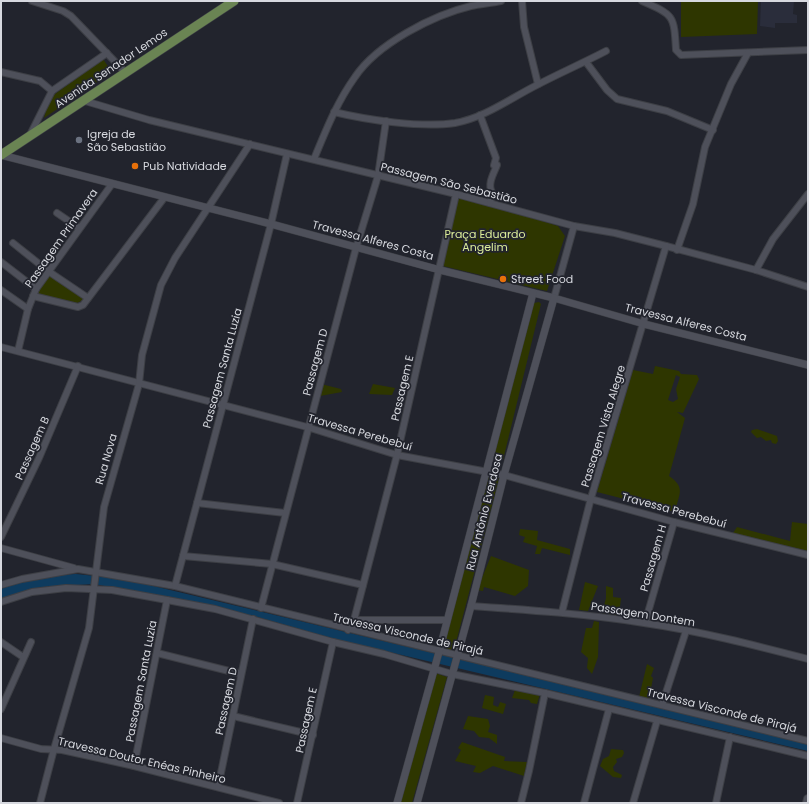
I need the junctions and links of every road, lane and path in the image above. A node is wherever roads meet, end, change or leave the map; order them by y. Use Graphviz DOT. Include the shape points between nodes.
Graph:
graph roads {
  1 [pos="32,1"];
  2 [pos="234,1"];
  3 [pos="501,1"];
  4 [pos="522,1"];
  5 [pos="642,1"];
  6 [pos="808,50"];
  7 [pos="606,51"];
  8 [pos="107,53"];
  9 [pos="748,53"];
  10 [pos="586,62"];
  11 [pos="1,72"];
  12 [pos="125,72"];
  13 [pos="538,84"];
  14 [pos="52,92"];
  15 [pos="85,101"];
  16 [pos="334,112"];
  17 [pos="480,115"];
  18 [pos="386,121"];
  19 [pos="713,130"];
  20 [pos="30,135"];
  21 [pos="250,144"];
  22 [pos="287,154"];
  23 [pos="1,155"];
  24 [pos="314,159"];
  25 [pos="378,176"];
  26 [pos="112,184"];
  27 [pos="456,194"];
  28 [pos="808,194"];
  29 [pos="164,198"];
  30 [pos="490,203"];
  31 [pos="207,208"];
  32 [pos="57,213"];
  33 [pos="271,224"];
  34 [pos="574,226"];
  35 [pos="79,228"];
  36 [pos="12,243"];
  37 [pos="666,246"];
  38 [pos="356,248"];
  39 [pos="677,250"];
  40 [pos="1,262"];
  41 [pos="440,270"];
  42 [pos="756,270"];
  43 [pos="48,272"];
  44 [pos="808,287"];
  45 [pos="36,289"];
  46 [pos="1,290"];
  47 [pos="533,293"];
  48 [pos="33,296"];
  49 [pos="88,298"];
  50 [pos="554,298"];
  51 [pos="28,309"];
  52 [pos="644,324"];
  53 [pos="1,347"];
  54 [pos="18,351"];
  55 [pos="808,365"];
  56 [pos="78,366"];
  57 [pos="139,384"];
  58 [pos="222,406"];
  59 [pos="307,427"];
  60 [pos="397,455"];
  61 [pos="487,471"];
  62 [pos="504,475"];
  63 [pos="591,498"];
  64 [pos="197,503"];
  65 [pos="285,513"];
  66 [pos="674,522"];
  67 [pos="1,537"];
  68 [pos="1,548"];
  69 [pos="808,555"];
  70 [pos="183,556"];
  71 [pos="272,564"];
  72 [pos="78,569"];
  73 [pos="95,572"];
  74 [pos="363,585"];
  75 [pos="1,586"];
  76 [pos="175,586"];
  77 [pos="94,587"];
  78 [pos="167,600"];
  79 [pos="1,602"];
  80 [pos="471,606"];
  81 [pos="261,608"];
  82 [pos="562,612"];
  83 [pos="253,619"];
  84 [pos="354,620"];
  85 [pos="446,620"];
  86 [pos="645,623"];
  87 [pos="348,630"];
  88 [pos="686,631"];
  89 [pos="1,642"];
  90 [pos="31,642"];
  91 [pos="333,642"];
  92 [pos="439,652"];
  93 [pos="157,653"];
  94 [pos="23,657"];
  95 [pos="458,657"];
  96 [pos="808,659"];
  97 [pos="433,668"];
  98 [pos="452,673"];
  99 [pos="241,674"];
  100 [pos="545,693"];
  101 [pos="662,705"];
  102 [pos="1,709"];
  103 [pos="609,709"];
  104 [pos="233,716"];
  105 [pos="657,721"];
  106 [pos="313,735"];
  107 [pos="730,737"];
  108 [pos="1,738"];
  109 [pos="808,741"];
  110 [pos="54,749"];
  111 [pos="808,756"];
  112 [pos="134,766"];
  113 [pos="218,787"];
  114 [pos="808,799"];
  115 [pos="40,803"];
  116 [pos="279,803"];
  117 [pos="297,803"];
  118 [pos="397,803"];
  119 [pos="417,803"];
  120 [pos="521,803"];
  121 [pos="584,803"];
  122 [pos="633,803"];
  123 [pos="716,803"];
  124 [pos="807,803"];
  1 -- 8 [label="street" via="71,16"];
  2 -- 12 [label="main road, Avenida Senador Lemos"];
  3 -- 16 [label="street" via="470,6 400,35 370,58 355,76"];
  4 -- 13 [label="street" via="524,27"];
  5 -- 9 [label="street" via="662,10 672,18 676,50 679,54"];
  6 -- 9 [label="street"];
  7 -- 10 [label="street"];
  8 -- 12 [label="street"];
  8 -- 14 [label="street"];
  9 -- 19 [label="street"];
  10 -- 13 [label="street"];
  10 -- 19 [label="street" via="617,99 667,111"];
  11 -- 14 [label="street" via="40,81"];
  12 -- 15 [label="main road, Avenida Senador Lemos"];
  13 -- 17 [label="street"];
  14 -- 20 [label="street"];
  15 -- 20 [label="main road, Avenida Senador Lemos"];
  15 -- 21 [label="street, Passagem São Sebastião" via="149,120"];
  16 -- 18 [label="street"];
  16 -- 24 [label="street"];
  17 -- 18 [label="street" via="455,123"];
  17 -- 30 [label="street" via="496,158 494,165 497,165 490,183"];
  18 -- 25 [label="street, Passagem D"];
  19 -- 39 [label="street" via="705,147 693,204"];
  20 -- 23 [label="main road, Avenida Senador Lemos"];
  21 -- 22 [label="street, Passagem São Sebastião"];
  21 -- 31 [label="street, Rua Nova"];
  22 -- 24 [label="street, Passagem São Sebastião"];
  22 -- 33 [label="street, Passagem Santa Luzia"];
  23 -- 26 [label="street, Travessa Alferes Costa"];
  24 -- 25 [label="street, Passagem São Sebastião"];
  25 -- 27 [label="street, Passagem São Sebastião"];
  25 -- 38 [label="street, Passagem D"];
  26 -- 29 [label="street, Travessa Alferes Costa"];
  26 -- 35 [label="street, Passagem Primavera"];
  27 -- 30 [label="street, Passagem São Sebastião"];
  27 -- 41 [label="street, Passagem E"];
  28 -- 42 [label="street" via="773,239"];
  29 -- 31 [label="street, Travessa Alferes Costa"];
  29 -- 49 [label="street"];
  30 -- 34 [label="street, Passagem São Sebastião"];
  31 -- 33 [label="street, Travessa Alferes Costa"];
  31 -- 57 [label="street, Rua Nova" via="161,285 142,355"];
  32 -- 35 [label="street"];
  33 -- 38 [label="street, Travessa Alferes Costa"];
  33 -- 58 [label="street, Passagem Santa Luzia"];
  34 -- 37 [label="street, Passagem São Sebastião"];
  34 -- 50 [label="street, Rua Antônio Everdosa"];
  35 -- 43 [label="street, Passagem Primavera"];
  36 -- 43 [label="street"];
  37 -- 39 [label="street, Passagem São Sebastião"];
  37 -- 52 [label="street, Passagem Vista Alegre"];
  38 -- 41 [label="street, Travessa Alferes Costa"];
  38 -- 59 [label="street, Passagem D"];
  39 -- 42 [label="street, Passagem São Sebastião"];
  40 -- 45 [label="street"];
  41 -- 47 [label="street, Travessa Alferes Costa"];
  41 -- 60 [label="street, Passagem E"];
  42 -- 44 [label="street, Passagem São Sebastião"];
  43 -- 45 [label="street, Passagem Primavera"];
  43 -- 49 [label="street"];
  45 -- 48 [label="street, Passagem Primavera"];
  46 -- 51 [label="street"];
  47 -- 50 [label="street, Travessa Alferes Costa"];
  47 -- 61 [label="street, Rua Antônio Everdosa"];
  48 -- 49 [label="street" via="78,307"];
  48 -- 51 [label="street, Passagem Primavera"];
  50 -- 52 [label="street, Travessa Alferes Costa"];
  50 -- 62 [label="street, Rua Antônio Everdosa"];
  51 -- 54 [label="street, Passagem Primavera"];
  52 -- 55 [label="street, Travessa Alferes Costa"];
  52 -- 63 [label="street, Passagem Vista Alegre"];
  53 -- 54 [label="street, Travessa Perebebuí"];
  54 -- 56 [label="street, Travessa Perebebuí"];
  56 -- 57 [label="street, Travessa Perebebuí"];
  56 -- 67 [label="street, Passagem B" via="39,458"];
  57 -- 58 [label="street, Travessa Perebebuí"];
  57 -- 73 [label="street, Rua Nova" via="104,507"];
  58 -- 59 [label="street, Travessa Perebebuí"];
  58 -- 64 [label="street, Passagem Santa Luzia"];
  59 -- 60 [label="street, Travessa Perebebuí"];
  59 -- 65 [label="street, Passagem D"];
  60 -- 61 [label="street, Travessa Perebebuí"];
  60 -- 74 [label="street, Passagem E"];
  61 -- 62 [label="street, Travessa Perebebuí"];
  61 -- 85 [label="street, Rua Antônio Everdosa"];
  62 -- 63 [label="street, Travessa Perebebuí"];
  62 -- 80 [label="street, Rua Antônio Everdosa"];
  63 -- 66 [label="street, Travessa Perebebuí"];
  63 -- 82 [label="street, Passagem Vista Alegre"];
  64 -- 65 [label="street"];
  64 -- 70 [label="street, Passagem Santa Luzia"];
  65 -- 71 [label="street, Passagem D"];
  66 -- 69 [label="street, Travessa Perebebuí"];
  66 -- 86 [label="street, Passagem H"];
  68 -- 72 [label="street"];
  70 -- 71 [label="street"];
  70 -- 76 [label="street, Passagem Santa Luzia"];
  71 -- 74 [label="street"];
  71 -- 81 [label="street, Passagem D"];
  72 -- 73 [label="street, Travessa Visconde de Pirajá"];
  72 -- 75 [label="street, Travessa Visconde de Pirajá" via="22,579"];
  73 -- 76 [label="street, Travessa Visconde de Pirajá"];
  73 -- 77 [label="street, Rua Nova"];
  74 -- 84 [label="street, Passagem E"];
  76 -- 81 [label="street, Travessa Visconde de Pirajá"];
  77 -- 78 [label="street"];
  77 -- 79 [label="street" via="46,590"];
  77 -- 110 [label="street, Rua Nova" via="87,634"];
  78 -- 83 [label="street"];
  78 -- 93 [label="street, Passagem Santa Luzia"];
  80 -- 82 [label="street, Passagem Dontem"];
  80 -- 95 [label="street, Rua Antônio Everdosa"];
  81 -- 87 [label="street, Travessa Visconde de Pirajá"];
  82 -- 86 [label="street, Passagem Dontem"];
  83 -- 91 [label="street"];
  83 -- 99 [label="street, Passagem D"];
  84 -- 85 [label="street"];
  84 -- 87 [label="street, Passagem E"];
  85 -- 92 [label="street, Rua Antônio Everdosa"];
  86 -- 88 [label="street, Passagem Dontem"];
  87 -- 92 [label="street, Travessa Visconde de Pirajá"];
  88 -- 96 [label="street, Passagem Dontem" via="735,640"];
  88 -- 101 [label="street"];
  89 -- 94 [label="street"];
  90 -- 94 [label="street"];
  91 -- 97 [label="street"];
  91 -- 106 [label="street, Passagem E"];
  92 -- 95 [label="street, Travessa Visconde de Pirajá"];
  92 -- 97 [label="street, Rua Antônio Everdosa"];
  93 -- 99 [label="street"];
  93 -- 112 [label="street, Passagem Santa Luzia"];
  94 -- 102 [label="street"];
  95 -- 98 [label="street, Rua Antônio Everdosa"];
  95 -- 101 [label="street, Travessa Visconde de Pirajá"];
  97 -- 98 [label="street"];
  97 -- 118 [label="street, Rua Antônio Everdosa"];
  98 -- 100 [label="street"];
  98 -- 119 [label="street, Rua Antônio Everdosa"];
  99 -- 104 [label="street, Passagem D"];
  100 -- 103 [label="street"];
  100 -- 120 [label="street"];
  101 -- 109 [label="street, Travessa Visconde de Pirajá"];
  103 -- 105 [label="street"];
  103 -- 121 [label="street"];
  104 -- 106 [label="street"];
  104 -- 113 [label="street, Passagem D"];
  105 -- 107 [label="street"];
  105 -- 122 [label="street"];
  106 -- 117 [label="street, Passagem E"];
  107 -- 111 [label="street"];
  107 -- 123 [label="street"];
  108 -- 110 [label="street, Travessa Doutor Enéas Pinheiro" via="41,749"];
  110 -- 112 [label="street, Travessa Doutor Enéas Pinheiro"];
  110 -- 115 [label="street, Rua Nova"];
  112 -- 113 [label="street, Travessa Doutor Enéas Pinheiro"];
  113 -- 116 [label="street, Travessa Doutor Enéas Pinheiro"];
  114 -- 124 [label="main road"];
}
